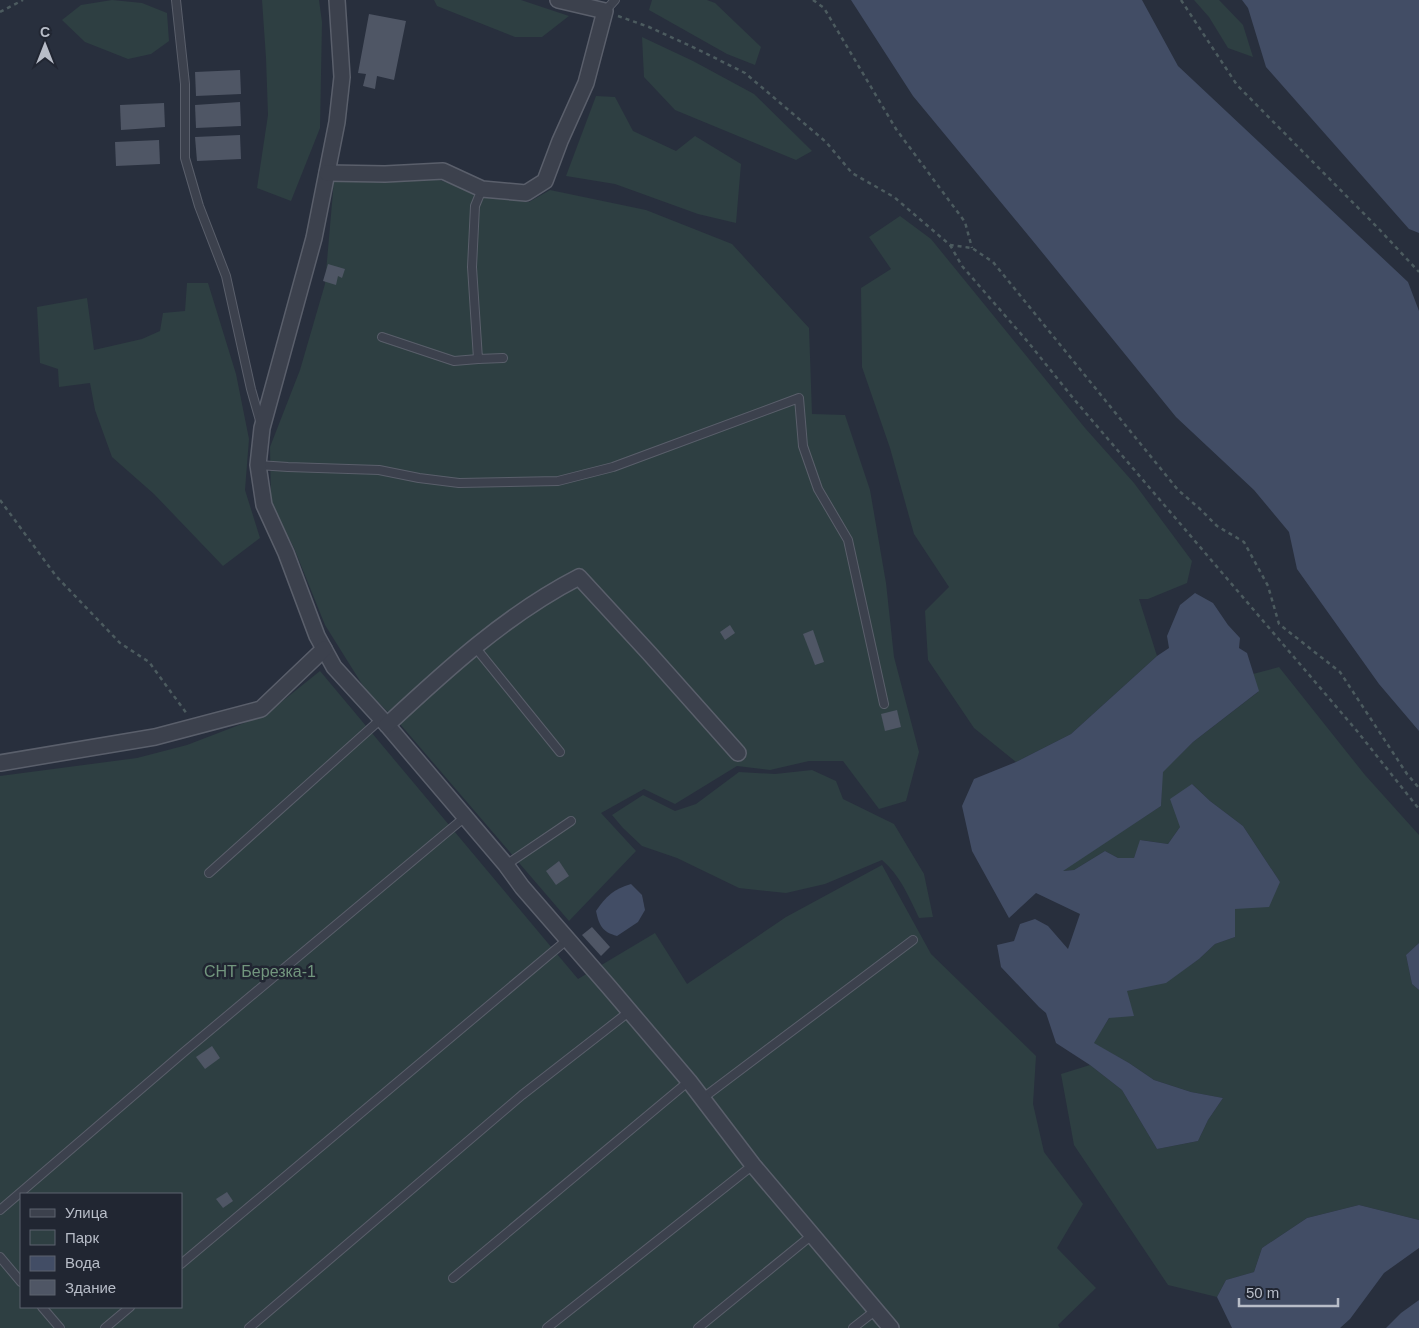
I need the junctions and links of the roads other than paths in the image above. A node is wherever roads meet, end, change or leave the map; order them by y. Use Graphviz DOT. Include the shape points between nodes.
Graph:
graph roads {
  1 [pos="176,0"];
  2 [pos="337,0"];
  3 [pos="558,0"];
  4 [pos="615,0"];
  5 [pos="604,11"];
  6 [pos="327,173"];
  7 [pos="482,189"];
  8 [pos="382,337"];
  9 [pos="503,358"];
  10 [pos="478,359"];
  11 [pos="262,428"];
  12 [pos="258,465"];
  13 [pos="475,647"];
  14 [pos="324,650"];
  15 [pos="884,704"];
  16 [pos="384,722"];
  17 [pos="560,752"];
  18 [pos="738,753"];
  19 [pos="0,763"];
  20 [pos="465,817"];
  21 [pos="571,821"];
  22 [pos="506,865"];
  23 [pos="209,873"];
  24 [pos="568,939"];
  25 [pos="913,940"];
  26 [pos="630,1012"];
  27 [pos="689,1081"];
  28 [pos="703,1098"];
  29 [pos="753,1165"];
  30 [pos="0,1210"];
  31 [pos="812,1235"];
  32 [pos="0,1256"];
  33 [pos="182,1263"];
  34 [pos="453,1278"];
  35 [pos="20,1281"];
  36 [pos="43,1308"];
  37 [pos="129,1308"];
  38 [pos="876,1310"];
  39 [pos="60,1328"];
  40 [pos="105,1328"];
  41 [pos="249,1328"];
  42 [pos="547,1328"];
  43 [pos="698,1328"];
  44 [pos="853,1328"];
  45 [pos="891,1328"];
  1 -- 11 [label="lane" via="185,84 185,158 199,206 226,276"];
  2 -- 6 [label="street" via="342,77"];
  3 -- 5 [label="street"];
  4 -- 5 [label="lane"];
  5 -- 7 [label="street" via="586,83 546,181 526,193"];
  6 -- 7 [label="street" via="443,171"];
  6 -- 11 [label="street" via="314,238"];
  7 -- 10 [label="lane" via="475,206 472,267"];
  8 -- 10 [label="lane" via="454,361"];
  9 -- 10 [label="lane"];
  11 -- 12 [label="street"];
  12 -- 14 [label="street" via="264,505"];
  12 -- 15 [label="lane" via="378,470 459,483 558,481 613,467 799,398 803,446 818,489 848,540"];
  13 -- 16 [label="street"];
  13 -- 17 [label="lane"];
  13 -- 18 [label="street" via="523,610 579,577"];
  14 -- 16 [label="street" via="334,667"];
  14 -- 19 [label="street" via="261,709 155,737"];
  16 -- 20 [label="street"];
  16 -- 23 [label="lane"];
  20 -- 22 [label="street"];
  20 -- 30 [label="lane"];
  21 -- 22 [label="lane"];
  22 -- 24 [label="street"];
  24 -- 26 [label="street"];
  24 -- 33 [label="lane"];
  25 -- 28 [label="lane"];
  26 -- 27 [label="street"];
  26 -- 41 [label="lane" via="522,1095"];
  27 -- 28 [label="street"];
  27 -- 34 [label="lane"];
  28 -- 29 [label="street"];
  29 -- 31 [label="street"];
  29 -- 42 [label="lane"];
  31 -- 38 [label="street"];
  31 -- 43 [label="lane"];
  32 -- 35 [label="lane"];
  36 -- 39 [label="lane"];
  37 -- 40 [label="lane"];
  38 -- 44 [label="lane"];
  38 -- 45 [label="street"];
}
